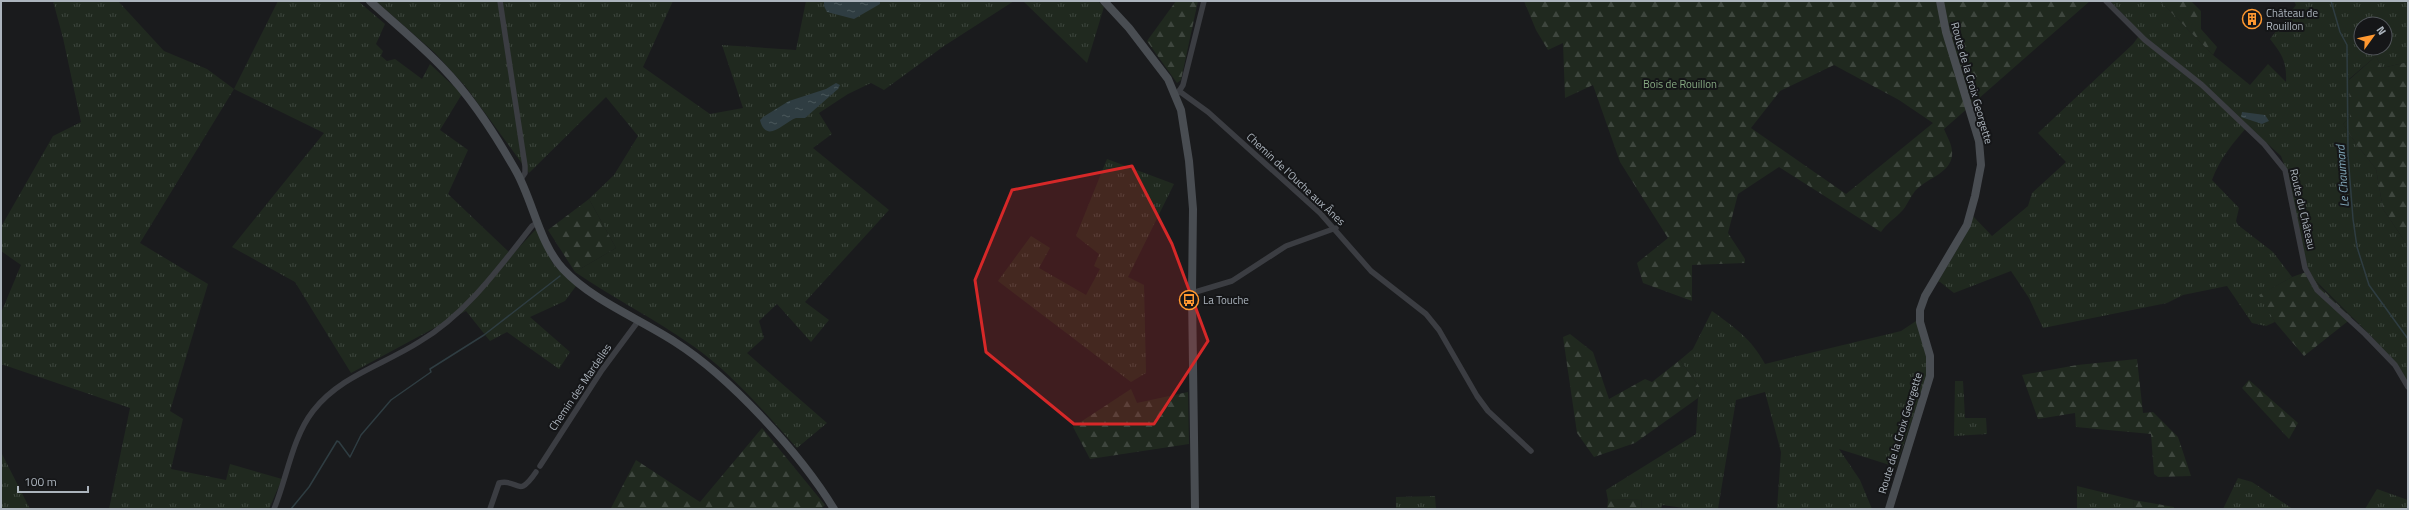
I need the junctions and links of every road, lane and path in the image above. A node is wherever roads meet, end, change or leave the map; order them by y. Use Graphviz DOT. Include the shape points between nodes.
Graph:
graph roads {
  1 [pos="370,1"];
  2 [pos="500,1"];
  3 [pos="1104,1"];
  4 [pos="1204,1"];
  5 [pos="1940,1"];
  6 [pos="2106,1"];
  7 [pos="1178,92"];
  8 [pos="521,179"];
  9 [pos="538,222"];
  10 [pos="1336,228"];
  11 [pos="1192,293"];
  12 [pos="639,320"];
  13 [pos="2408,387"];
  14 [pos="1530,452"];
  15 [pos="540,466"];
  16 [pos="536,472"];
  17 [pos="274,509"];
  18 [pos="490,509"];
  19 [pos="834,509"];
  20 [pos="1195,509"];
  21 [pos="1889,509"];
  1 -- 8 [label="street" via="442,68 469,98"];
  2 -- 8 [label="street" via="525,166 525,173"];
  3 -- 7 [label="street"];
  4 -- 7 [label="street" via="1183,85"];
  5 -- 21 [label="street, Route de la Croix Georgette" via="1946,32 1979,141 1980,165 1967,225 1925,296 1920,310 1920,322 1930,356 1930,376"];
  6 -- 13 [label="street, Route du Château" via="2145,40 2202,85 2281,163 2285,170 2305,268 2317,290 2365,334 2394,365"];
  7 -- 10 [label="street, Chemin de l'Ouche aux Ânes" via="1230,130"];
  7 -- 11 [label="street" via="1192,194"];
  8 -- 9 [label="street"];
  9 -- 12 [label="street" via="554,257 572,278"];
  9 -- 17 [label="street" via="458,314 420,342 333,389 319,404 306,422"];
  10 -- 11 [label="street" via="1286,246 1232,281"];
  10 -- 14 [label="street, Chemin de l'Ouche aux Ânes" via="1362,263 1426,314 1440,330 1488,411"];
  11 -- 20 [label="street"];
  12 -- 15 [label="street, Chemin des Mardelles" via="602,370"];
  12 -- 19 [label="street" via="694,355 748,403 805,469"];
  16 -- 18 [label="street" via="525,486 499,483"];
}
